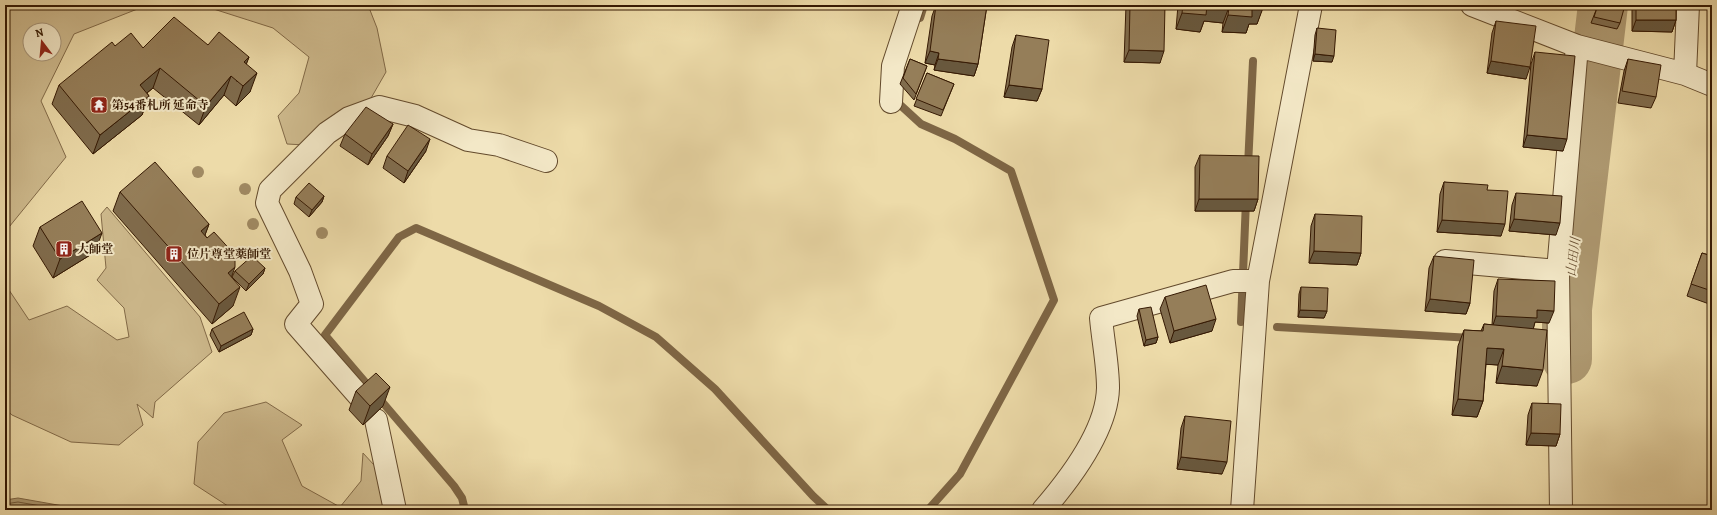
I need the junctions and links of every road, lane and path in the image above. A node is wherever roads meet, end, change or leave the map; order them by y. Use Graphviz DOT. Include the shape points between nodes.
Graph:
graph roads {
  1 [pos="913,5"];
  2 [pos="1311,5"];
  3 [pos="1472,5"];
  4 [pos="1688,5"];
  5 [pos="1578,46"];
  6 [pos="1685,74"];
  7 [pos="1712,85"];
  8 [pos="891,102"];
  9 [pos="546,161"];
  10 [pos="1445,262"];
  11 [pos="1558,271"];
  12 [pos="1247,281"];
  13 [pos="360,397"];
  14 [pos="376,420"];
  15 [pos="395,510"];
  16 [pos="1042,510"];
  17 [pos="1242,510"];
  18 [pos="1561,510"];
  1 -- 8 [label="street" via="893,66"];
  2 -- 12 [label="street"];
  3 -- 5 [label="street"];
  4 -- 6 [label="street"];
  5 -- 6 [label="street"];
  5 -- 11 [label="street"];
  6 -- 7 [label="street"];
  9 -- 13 [label="street" via="499,145 468,140 414,116 379,107 349,118 328,133 270,190 266,203 300,271 312,304 296,324"];
  10 -- 11 [label="street"];
  11 -- 18 [label="street"];
  12 -- 16 [label="street" via="1101,318 1108,389 1101,421 1083,456"];
  12 -- 17 [label="street"];
  14 -- 15 [label="street"];
}
